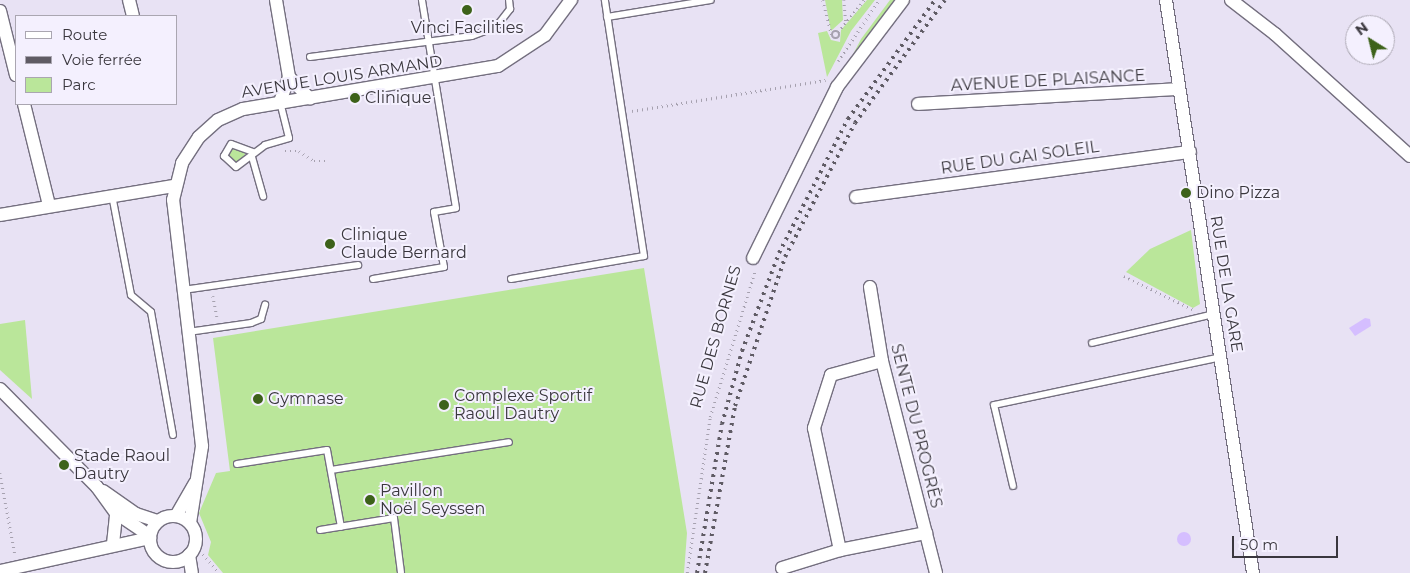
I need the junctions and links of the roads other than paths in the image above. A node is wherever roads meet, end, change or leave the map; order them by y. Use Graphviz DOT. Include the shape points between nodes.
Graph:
graph roads {
  1 [pos="129,0"];
  2 [pos="276,0"];
  3 [pos="422,0"];
  4 [pos="509,0"];
  5 [pos="571,0"];
  6 [pos="604,0"];
  7 [pos="711,0"];
  8 [pos="903,0"];
  9 [pos="1166,0"];
  10 [pos="1231,0"];
  11 [pos="0,11"];
  12 [pos="133,15"];
  13 [pos="607,17"];
  14 [pos="428,42"];
  15 [pos="310,57"];
  16 [pos="15,71"];
  17 [pos="289,77"];
  18 [pos="434,78"];
  19 [pos="1179,89"];
  20 [pos="310,99"];
  21 [pos="280,102"];
  22 [pos="918,104"];
  23 [pos="24,105"];
  24 [pos="1190,152"];
  25 [pos="1410,156"];
  26 [pos="174,186"];
  27 [pos="112,195"];
  28 [pos="263,196"];
  29 [pos="856,197"];
  30 [pos="49,205"];
  31 [pos="0,215"];
  32 [pos="752,258"];
  33 [pos="358,265"];
  34 [pos="373,279"];
  35 [pos="511,279"];
  36 [pos="870,287"];
  37 [pos="183,290"];
  38 [pos="265,305"];
  39 [pos="1209,316"];
  40 [pos="188,332"];
  41 [pos="1092,343"];
  42 [pos="1221,356"];
  43 [pos="882,361"];
  44 [pos="0,389"];
  45 [pos="173,434"];
  46 [pos="509,442"];
  47 [pos="236,464"];
  48 [pos="202,470"];
  49 [pos="331,470"];
  50 [pos="1013,486"];
  51 [pos="97,487"];
  52 [pos="116,513"];
  53 [pos="176,516"];
  54 [pos="158,521"];
  55 [pos="190,523"];
  56 [pos="341,526"];
  57 [pos="320,530"];
  58 [pos="926,533"];
  59 [pos="150,537"];
  60 [pos="113,544"];
  61 [pos="840,550"];
  62 [pos="189,555"];
  63 [pos="171,562"];
  64 [pos="782,568"];
  65 [pos="0,571"];
  66 [pos="178,573"];
  67 [pos="192,573"];
  68 [pos="401,573"];
  69 [pos="936,573"];
  70 [pos="1253,573"];
  1 -- 12 [label="street"];
  2 -- 17 [label="street"];
  3 -- 14 [label="lane"];
  4 -- 14 [label="lane" via="510,9 496,27 472,36"];
  5 -- 18 [label="street, AVENUE LOUIS ARMAND" via="545,35 523,53 483,71"];
  6 -- 13 [label="lane"];
  7 -- 13 [label="lane"];
  8 -- 32 [label="street, RUE DES BORNES" via="837,87"];
  9 -- 19 [label="street, RUE DE LA GARE"];
  10 -- 25 [label="street" via="1275,34"];
  11 -- 16 [label="street"];
  13 -- 35 [label="lane" via="644,256"];
  14 -- 15 [label="lane"];
  14 -- 18 [label="lane"];
  17 -- 20 [label="street"];
  17 -- 21 [label="street"];
  18 -- 20 [label="street, AVENUE LOUIS ARMAND"];
  18 -- 34 [label="lane" via="456,208 434,212 444,268"];
  19 -- 22 [label="street, AVENUE DE PLAISANCE"];
  19 -- 24 [label="street, RUE DE LA GARE"];
  20 -- 21 [label="street, AVENUE LOUIS ARMAND"];
  21 -- 26 [label="street, AVENUE LOUIS ARMAND" via="243,109 208,128 182,162"];
  21 -- 28 [label="lane" via="289,138 253,154"];
  23 -- 30 [label="street"];
  24 -- 29 [label="street, RUE DU GAI SOLEIL"];
  24 -- 39 [label="street, RUE DE LA GARE"];
  26 -- 27 [label="street"];
  26 -- 37 [label="street, AVENUE LOUIS ARMAND"];
  27 -- 30 [label="street"];
  27 -- 45 [label="lane" via="131,295 151,312"];
  30 -- 31 [label="street"];
  33 -- 37 [label="lane"];
  36 -- 43 [label="street, SENTE DU PROGRÈS"];
  37 -- 40 [label="street, AVENUE LOUIS ARMAND"];
  38 -- 40 [label="lane" via="261,319 251,323"];
  39 -- 41 [label="lane"];
  39 -- 42 [label="street, RUE DE LA GARE"];
  40 -- 48 [label="street, AVENUE LOUIS ARMAND"];
  42 -- 50 [label="lane" via="994,405"];
  42 -- 70 [label="street, RUE DE LA GARE"];
  43 -- 58 [label="street, SENTE DU PROGRÈS"];
  43 -- 61 [label="street" via="831,375 814,428"];
  44 -- 51 [label="street"];
  46 -- 49 [label="lane"];
  47 -- 49 [label="lane" via="328,450"];
  48 -- 53 [label="street"];
  48 -- 55 [label="street, AVENUE LOUIS ARMAND"];
  49 -- 56 [label="lane"];
  51 -- 52 [label="street"];
  51 -- 54 [label="street" via="136,514"];
  52 -- 59 [label="street"];
  52 -- 60 [label="street"];
  53 -- 54 [label="street"];
  53 -- 55 [label="street"];
  54 -- 59 [label="street"];
  55 -- 62 [label="street" via="195,543"];
  56 -- 57 [label="lane"];
  56 -- 68 [label="lane" via="394,518"];
  58 -- 61 [label="street"];
  58 -- 69 [label="street, SENTE DU PROGRÈS"];
  59 -- 60 [label="street"];
  59 -- 63 [label="street" via="155,554"];
  60 -- 65 [label="street"];
  61 -- 64 [label="street"];
  62 -- 63 [label="street"];
  62 -- 67 [label="street"];
  63 -- 66 [label="street"];
}
